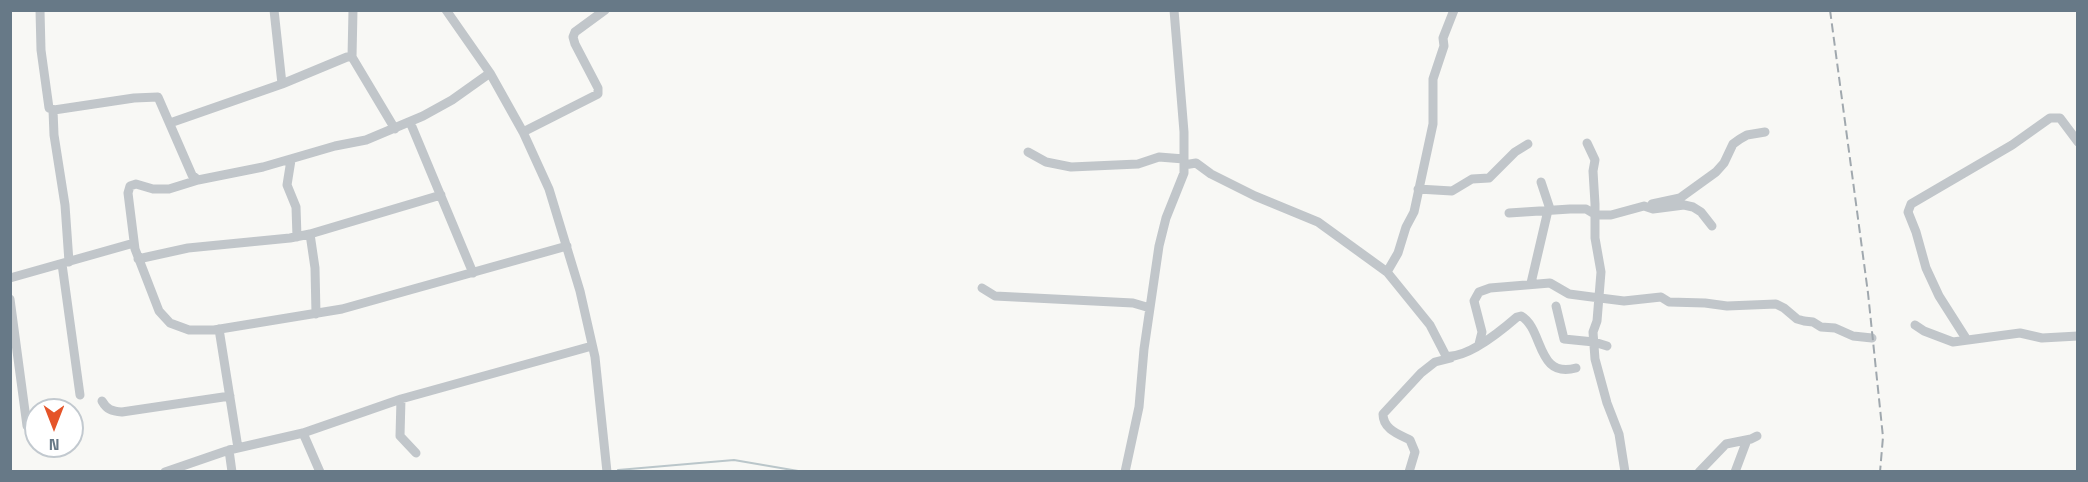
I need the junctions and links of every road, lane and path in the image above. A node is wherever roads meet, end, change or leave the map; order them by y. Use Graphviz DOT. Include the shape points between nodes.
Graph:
graph roads {
  1 [pos="40,10"];
  2 [pos="274,10"];
  3 [pos="353,10"];
  4 [pos="605,10"];
  5 [pos="1174,10"];
  6 [pos="1454,10"];
  7 [pos="449,11"];
  8 [pos="352,57"];
  9 [pos="490,74"];
  10 [pos="282,84"];
  11 [pos="53,110"];
  12 [pos="410,122"];
  13 [pos="170,123"];
  14 [pos="395,129"];
  15 [pos="523,132"];
  16 [pos="1765,132"];
  17 [pos="2078,142"];
  18 [pos="1587,143"];
  19 [pos="1528,144"];
  20 [pos="1028,152"];
  21 [pos="291,160"];
  22 [pos="1184,162"];
  23 [pos="198,180"];
  24 [pos="1541,182"];
  25 [pos="1418,189"];
  26 [pos="441,195"];
  27 [pos="1644,206"];
  28 [pos="1548,211"];
  29 [pos="1509,213"];
  30 [pos="1596,215"];
  31 [pos="1712,226"];
  32 [pos="310,234"];
  33 [pos="297,237"];
  34 [pos="134,243"];
  35 [pos="567,246"];
  36 [pos="138,259"];
  37 [pos="66,263"];
  38 [pos="1387,272"];
  39 [pos="473,273"];
  40 [pos="10,278"];
  41 [pos="1532,284"];
  42 [pos="982,288"];
  43 [pos="1598,298"];
  44 [pos="10,299"];
  45 [pos="1556,306"];
  46 [pos="1150,308"];
  47 [pos="316,314"];
  48 [pos="1915,325"];
  49 [pos="219,329"];
  50 [pos="2078,336"];
  51 [pos="1872,338"];
  52 [pos="1966,340"];
  53 [pos="1594,342"];
  54 [pos="1479,344"];
  55 [pos="592,346"];
  56 [pos="1607,346"];
  57 [pos="1453,356"];
  58 [pos="1576,368"];
  59 [pos="80,395"];
  60 [pos="230,396"];
  61 [pos="401,399"];
  62 [pos="102,401"];
  63 [pos="24,404"];
  64 [pos="303,433"];
  65 [pos="1757,436"];
  66 [pos="1747,440"];
  67 [pos="234,449"];
  68 [pos="416,453"];
  69 [pos="165,471"];
  70 [pos="232,471"];
  71 [pos="320,471"];
  72 [pos="607,471"];
  73 [pos="1125,471"];
  74 [pos="1409,471"];
  75 [pos="1625,471"];
  76 [pos="1699,471"];
  77 [pos="1735,471"];
  1 -- 11 [label="street" via="46,97"];
  2 -- 10 [label="street"];
  3 -- 8 [label="street"];
  4 -- 15 [label="street" via="573,37 598,94"];
  5 -- 22 [label="street"];
  6 -- 25 [label="street" via="1433,79 1433,124"];
  7 -- 9 [label="street"];
  8 -- 10 [label="street"];
  8 -- 14 [label="street"];
  9 -- 12 [label="street"];
  9 -- 15 [label="street"];
  10 -- 13 [label="street"];
  11 -- 13 [label="street" via="156,97"];
  11 -- 37 [label="street" via="65,205"];
  12 -- 14 [label="street"];
  12 -- 26 [label="street"];
  13 -- 23 [label="street" via="192,175"];
  14 -- 21 [label="street"];
  15 -- 35 [label="street" via="549,189"];
  16 -- 27 [label="street" via="1747,135 1733,144 1724,164 1680,198"];
  17 -- 52 [label="street" via="2060,118 2050,118 1911,204 1908,212 1926,268"];
  18 -- 30 [label="street" via="1595,160"];
  19 -- 25 [label="street" via="1489,178 1472,179 1452,191"];
  20 -- 22 [label="street" via="1046,162 1071,167 1138,164 1160,158"];
  21 -- 23 [label="street"];
  21 -- 33 [label="street" via="287,185 296,207"];
  22 -- 38 [label="street" via="1196,164 1255,196 1318,222"];
  22 -- 46 [label="street" via="1184,173 1161,238"];
  23 -- 34 [label="street" via="169,189 130,186"];
  24 -- 28 [label="street"];
  25 -- 38 [label="street" via="1414,212"];
  26 -- 32 [label="street"];
  26 -- 39 [label="street"];
  27 -- 30 [label="street"];
  27 -- 31 [label="street" via="1693,207"];
  28 -- 29 [label="street"];
  28 -- 30 [label="street" via="1586,209"];
  28 -- 41 [label="street"];
  30 -- 43 [label="street" via="1595,238 1601,272"];
  32 -- 33 [label="street"];
  32 -- 47 [label="street"];
  33 -- 36 [label="street" via="188,248"];
  34 -- 36 [label="street"];
  34 -- 37 [label="street"];
  35 -- 39 [label="street"];
  35 -- 55 [label="street"];
  36 -- 49 [label="street" via="166,321 189,330"];
  37 -- 40 [label="street"];
  37 -- 59 [label="street"];
  38 -- 57 [label="street" via="1430,325 1446,356"];
  39 -- 47 [label="street"];
  41 -- 43 [label="street" via="1550,283 1569,294"];
  41 -- 54 [label="street" via="1479,292 1474,301 1482,332"];
  42 -- 46 [label="street" via="995,296 1133,303"];
  43 -- 51 [label="street" via="1632,301 1661,297 1669,303 1727,306 1776,304 1804,321"];
  43 -- 53 [label="street"];
  44 -- 63 [label="street"];
  45 -- 53 [label="street" via="1564,339"];
  46 -- 73 [label="street" via="1140,407"];
  47 -- 49 [label="street"];
  48 -- 52 [label="street" via="1953,342"];
  49 -- 60 [label="street"];
  50 -- 52 [label="street" via="2042,338 2020,333"];
  53 -- 56 [label="street"];
  53 -- 75 [label="street"];
  54 -- 57 [label="street"];
  54 -- 58 [label="street" via="1521,316 1532,327 1547,360 1561,369"];
  55 -- 61 [label="street"];
  55 -- 72 [label="street"];
  57 -- 74 [label="street" via="1428,367 1383,414 1387,427 1410,440 1415,452"];
  60 -- 62 [label="street" via="122,412 112,411"];
  60 -- 67 [label="street"];
  61 -- 64 [label="street"];
  61 -- 68 [label="street" via="400,436"];
  64 -- 67 [label="street"];
  64 -- 71 [label="street"];
  65 -- 66 [label="street"];
  66 -- 76 [label="street" via="1726,444"];
  66 -- 77 [label="street"];
  67 -- 69 [label="street"];
  67 -- 70 [label="street"];
}
